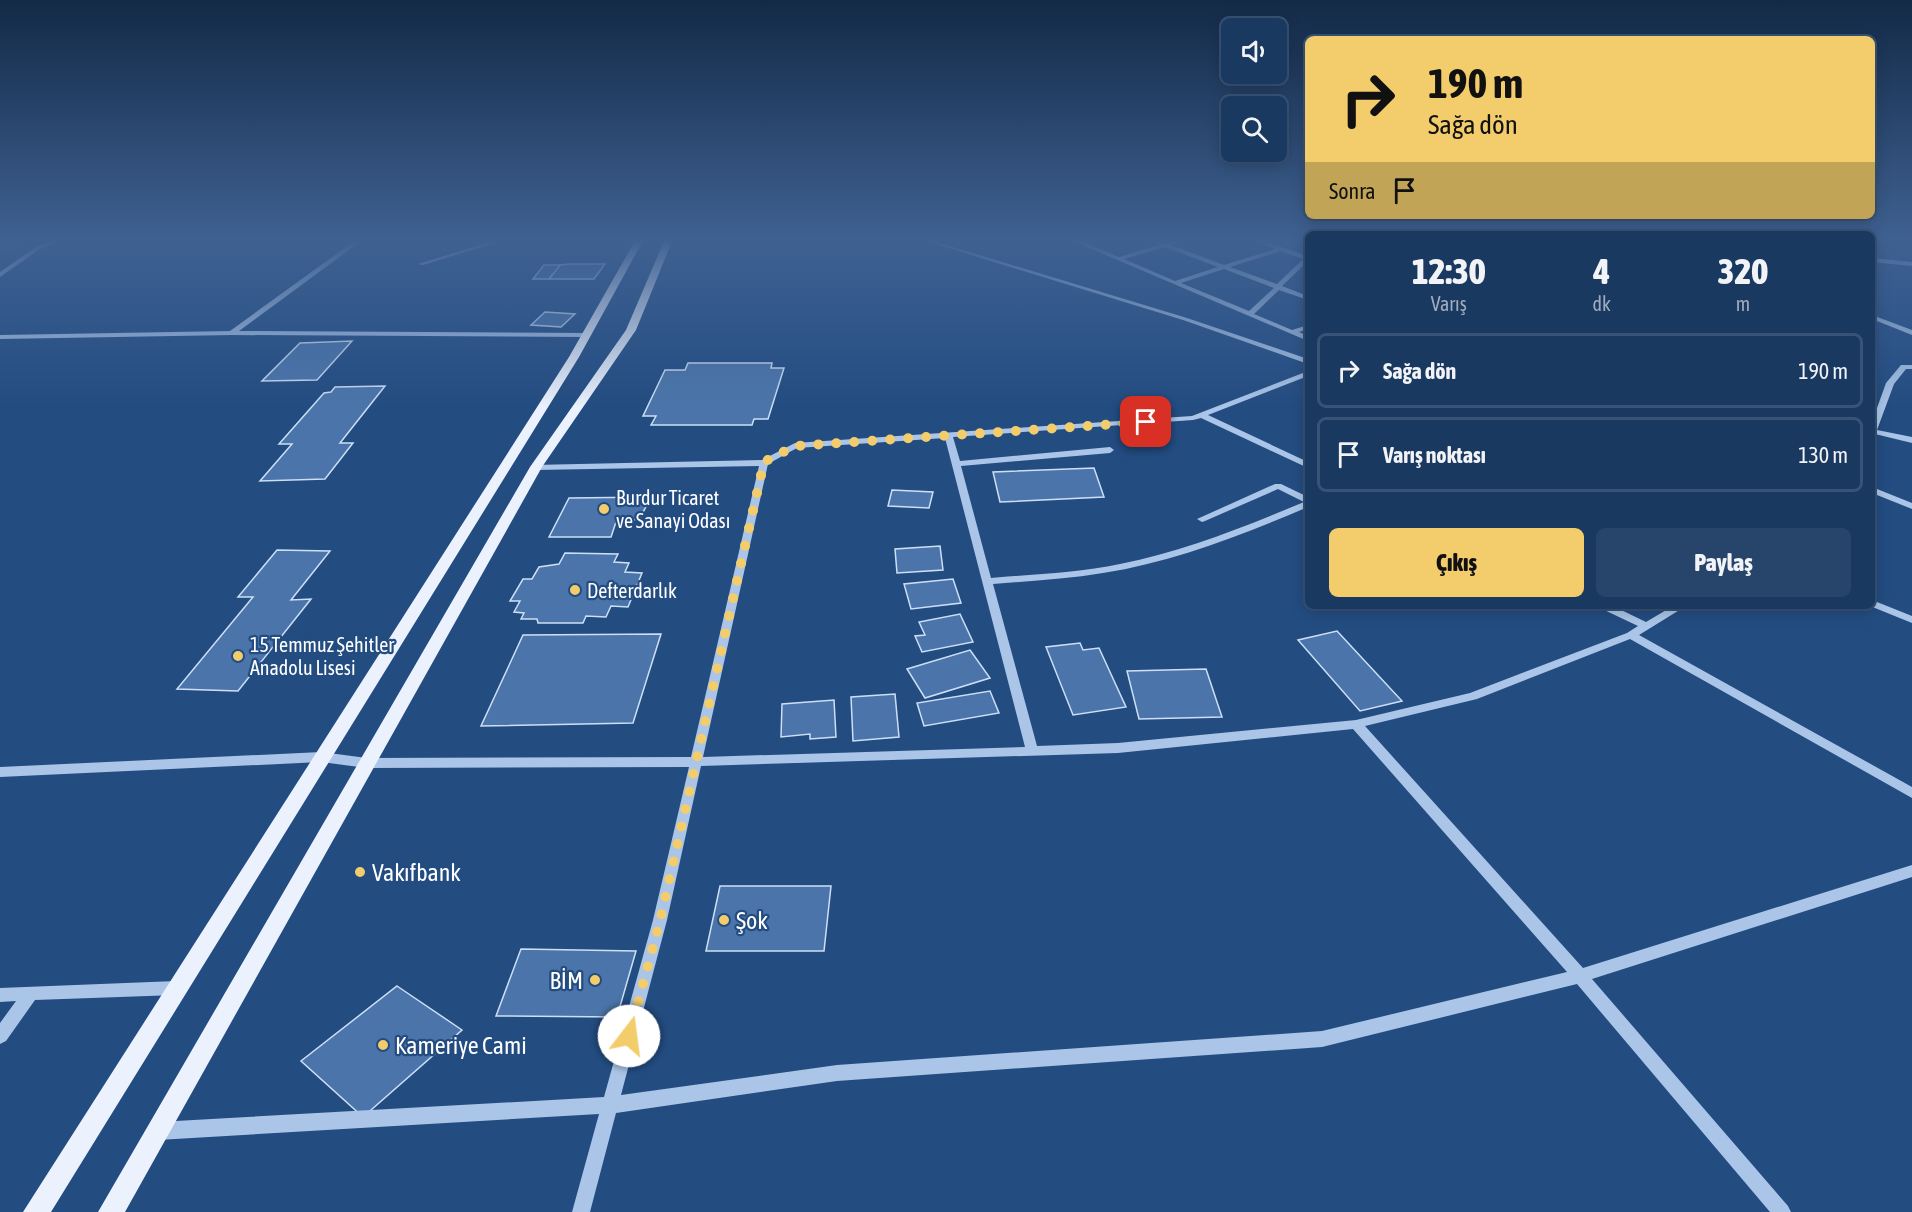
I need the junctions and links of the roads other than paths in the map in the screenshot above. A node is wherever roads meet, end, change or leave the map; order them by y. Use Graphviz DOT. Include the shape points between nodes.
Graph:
graph roads {
  1 [pos="283,296"];
  2 [pos="609,296"];
  3 [pos="645,296"];
  4 [pos="1109,296"];
  5 [pos="1208,296"];
  6 [pos="1269,296"];
  7 [pos="1250,314"];
  8 [pos="1875,318"];
  9 [pos="1305,328"];
  10 [pos="1293,332"];
  11 [pos="232,333"];
  12 [pos="1912,333"];
  13 [pos="587,335"];
  14 [pos="0,337"];
  15 [pos="1305,338"];
  16 [pos="1305,361"];
  17 [pos="1912,367"];
  18 [pos="1305,374"];
  19 [pos="1202,415"];
  20 [pos="1875,426"];
  21 [pos="1875,432"];
  22 [pos="949,437"];
  23 [pos="1912,440"];
  24 [pos="1110,450"];
  25 [pos="764,462"];
  26 [pos="957,464"];
  27 [pos="1305,464"];
  28 [pos="536,467"];
  29 [pos="1875,491"];
  30 [pos="1305,500"];
  31 [pos="1305,503"];
  32 [pos="1912,506"];
  33 [pos="1202,519"];
  34 [pos="987,582"];
  35 [pos="1875,604"];
  36 [pos="1610,609"];
  37 [pos="1676,609"];
  38 [pos="1912,620"];
  39 [pos="1646,626"];
  40 [pos="1631,635"];
  41 [pos="1356,724"];
  42 [pos="1032,751"];
  43 [pos="321,757"];
  44 [pos="696,762"];
  45 [pos="367,763"];
  46 [pos="0,772"];
  47 [pos="1912,793"];
  48 [pos="1912,871"];
  49 [pos="1580,976"];
  50 [pos="176,988"];
  51 [pos="31,993"];
  52 [pos="0,995"];
  53 [pos="0,1035"];
  54 [pos="610,1105"];
  55 [pos="158,1131"];
  56 [pos="36,1212"];
  57 [pos="111,1212"];
  58 [pos="581,1212"];
  59 [pos="1782,1212"];
  1 -- 11 [label="street"];
  2 -- 13 [label="main road"];
  3 -- 28 [label="main road" via="631,330"];
  4 -- 16 [label="street"];
  5 -- 7 [label="street"];
  6 -- 7 [label="street"];
  7 -- 10 [label="street"];
  8 -- 12 [label="street"];
  9 -- 10 [label="street"];
  10 -- 15 [label="street"];
  11 -- 13 [label="street"];
  11 -- 14 [label="street"];
  13 -- 43 [label="main road"];
  17 -- 20 [label="street" via="1904,367 1890,383"];
  18 -- 19 [label="street"];
  19 -- 22 [label="street"];
  19 -- 27 [label="street"];
  21 -- 23 [label="street"];
  22 -- 25 [label="street" via="795,446"];
  22 -- 26 [label="street"];
  24 -- 26 [label="street"];
  25 -- 28 [label="street"];
  25 -- 44 [label="street"];
  26 -- 34 [label="street"];
  28 -- 45 [label="main road"];
  29 -- 32 [label="street"];
  30 -- 33 [label="street" via="1278,486"];
  31 -- 34 [label="street" via="1224,538 1157,559 1117,568"];
  34 -- 42 [label="street"];
  35 -- 38 [label="street"];
  36 -- 39 [label="street"];
  37 -- 39 [label="street"];
  39 -- 40 [label="street"];
  40 -- 41 [label="street" via="1473,696"];
  40 -- 47 [label="street"];
  41 -- 42 [label="street" via="1118,748"];
  41 -- 49 [label="street"];
  42 -- 44 [label="street"];
  43 -- 45 [label="street"];
  43 -- 46 [label="street"];
  43 -- 50 [label="main road"];
  44 -- 45 [label="street"];
  44 -- 54 [label="street" via="660,921"];
  45 -- 55 [label="main road"];
  48 -- 49 [label="street"];
  49 -- 54 [label="street" via="1322,1038 837,1073"];
  49 -- 59 [label="street"];
  50 -- 51 [label="street"];
  50 -- 56 [label="main road"];
  51 -- 52 [label="street"];
  51 -- 53 [label="street"];
  54 -- 55 [label="street"];
  54 -- 58 [label="street"];
  55 -- 57 [label="main road"];
}
